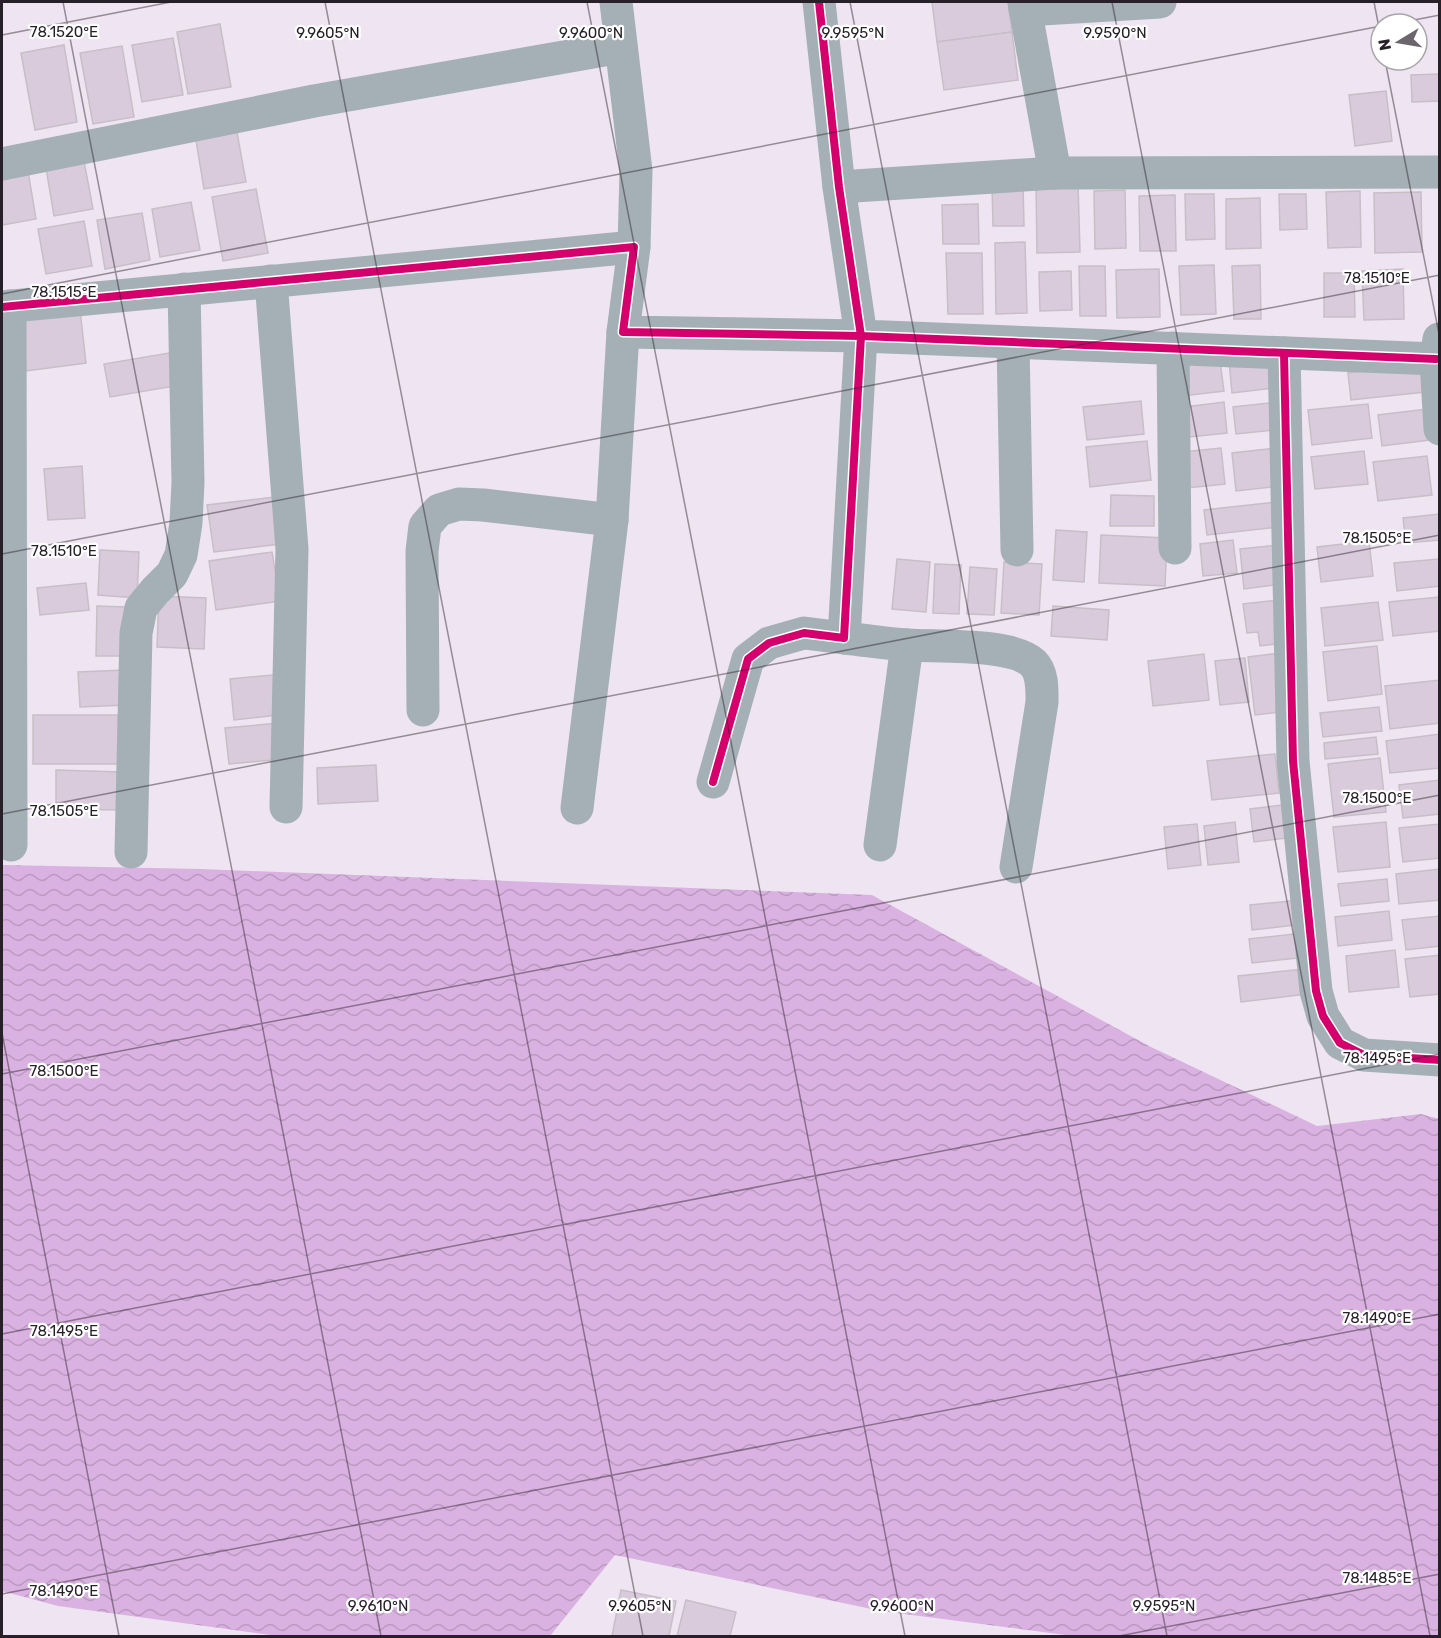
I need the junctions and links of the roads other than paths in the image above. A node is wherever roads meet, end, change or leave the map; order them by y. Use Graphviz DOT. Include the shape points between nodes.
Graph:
graph roads {
  1 [pos="616,2"];
  2 [pos="819,2"];
  3 [pos="1160,2"];
  4 [pos="1025,6"];
  5 [pos="621,47"];
  6 [pos="2,164"];
  7 [pos="1440,172"];
  8 [pos="1055,173"];
  9 [pos="839,187"];
  10 [pos="634,247"];
  11 [pos="271,281"];
  12 [pos="184,289"];
  13 [pos="6,306"];
  14 [pos="623,332"];
  15 [pos="861,336"];
  16 [pos="1013,343"];
  17 [pos="1173,348"];
  18 [pos="1438,348"];
  19 [pos="1284,353"];
  20 [pos="1440,429"];
  21 [pos="612,520"];
  22 [pos="1175,548"];
  23 [pos="1017,550"];
  24 [pos="844,638"];
  25 [pos="907,645"];
  26 [pos="423,710"];
  27 [pos="713,782"];
  28 [pos="286,807"];
  29 [pos="577,808"];
  30 [pos="11,845"];
  31 [pos="880,845"];
  32 [pos="131,852"];
  33 [pos="1016,867"];
  34 [pos="1440,1060"];
  1 -- 5 [label="street"];
  2 -- 9 [label="street"];
  3 -- 4 [label="street"];
  4 -- 8 [label="street"];
  5 -- 6 [label="street" via="314,101"];
  5 -- 10 [label="street" via="636,171"];
  7 -- 8 [label="street"];
  8 -- 9 [label="street"];
  9 -- 15 [label="street"];
  10 -- 11 [label="street"];
  10 -- 14 [label="street"];
  11 -- 12 [label="street"];
  11 -- 28 [label="street" via="292,549"];
  12 -- 13 [label="street"];
  12 -- 32 [label="street" via="186,522 181,555 172,574 141,608 136,633"];
  13 -- 30 [label="street"];
  14 -- 15 [label="street"];
  14 -- 21 [label="street"];
  15 -- 16 [label="street"];
  15 -- 24 [label="street"];
  16 -- 17 [label="street"];
  16 -- 23 [label="street"];
  17 -- 19 [label="street"];
  17 -- 22 [label="street"];
  18 -- 19 [label="street"];
  18 -- 20 [label="street"];
  19 -- 34 [label="street" via="1293,761 1316,991 1323,1016 1340,1043 1364,1055"];
  21 -- 26 [label="street" via="483,505 459,504 439,510 425,526 422,551"];
  21 -- 29 [label="street"];
  24 -- 25 [label="street"];
  24 -- 27 [label="street" via="804,633 769,643 748,659"];
  25 -- 31 [label="street"];
  25 -- 33 [label="street" via="992,649 1016,653 1034,664 1042,681 1042,702"];
}
